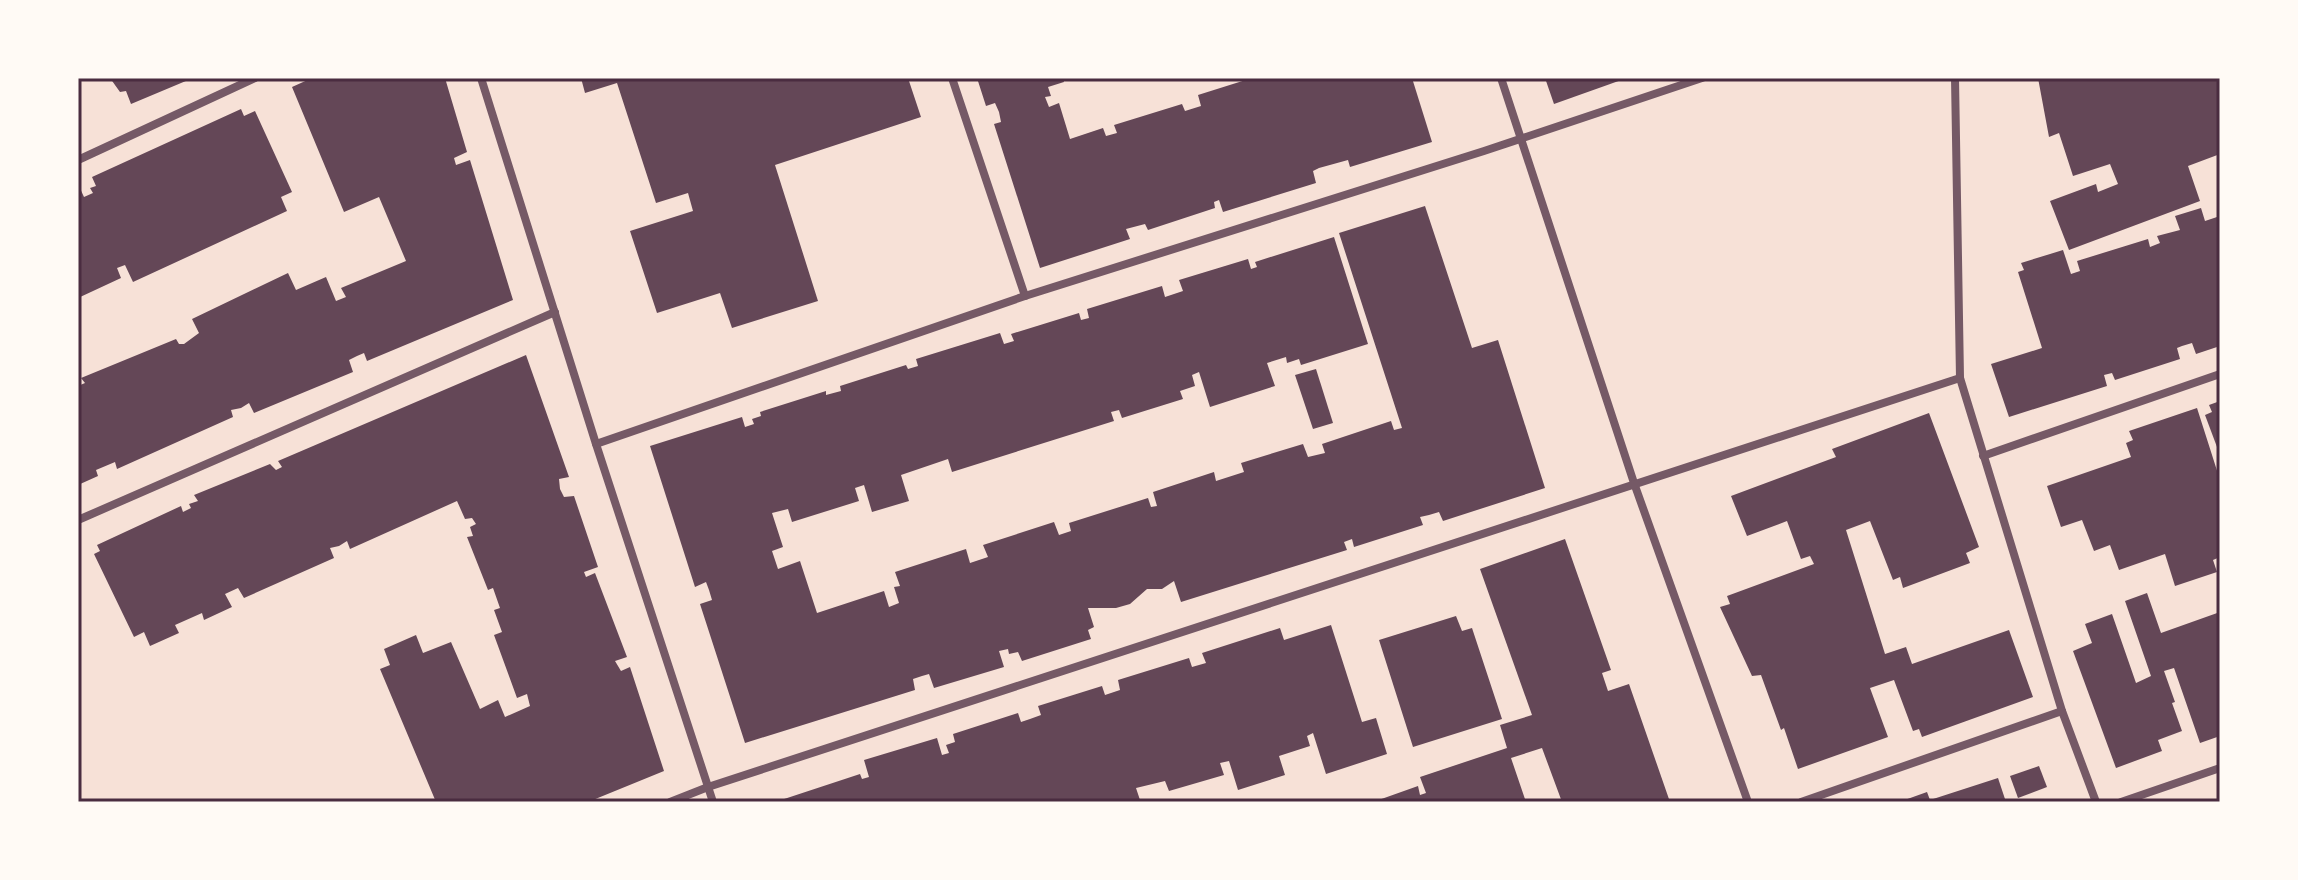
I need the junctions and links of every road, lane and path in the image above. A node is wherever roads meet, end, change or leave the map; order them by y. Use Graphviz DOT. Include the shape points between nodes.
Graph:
graph roads {
  1 [pos="255,78"];
  2 [pos="481,78"];
  3 [pos="952,78"];
  4 [pos="1501,78"];
  5 [pos="1702,78"];
  6 [pos="1955,78"];
  7 [pos="1521,137"];
  8 [pos="78,160"];
  9 [pos="1025,296"];
  10 [pos="555,312"];
  11 [pos="2220,374"];
  12 [pos="1960,378"];
  13 [pos="596,444"];
  14 [pos="1983,456"];
  15 [pos="1634,483"];
  16 [pos="78,520"];
  17 [pos="2062,711"];
  18 [pos="2220,768"];
  19 [pos="708,787"];
  20 [pos="670,802"];
  21 [pos="713,802"];
  22 [pos="1748,802"];
  23 [pos="1801,802"];
  24 [pos="2096,802"];
  25 [pos="2121,802"];
  1 -- 8 [label="street"];
  2 -- 10 [label="street"];
  3 -- 9 [label="street"];
  4 -- 7 [label="street"];
  5 -- 7 [label="street"];
  6 -- 12 [label="street"];
  7 -- 9 [label="street"];
  7 -- 15 [label="street"];
  9 -- 13 [label="street"];
  10 -- 13 [label="street"];
  10 -- 16 [label="street"];
  11 -- 14 [label="street"];
  12 -- 14 [label="street"];
  12 -- 15 [label="street"];
  13 -- 19 [label="street"];
  14 -- 17 [label="street"];
  15 -- 19 [label="street"];
  15 -- 22 [label="street"];
  17 -- 23 [label="street"];
  17 -- 24 [label="street"];
  18 -- 25 [label="street"];
  19 -- 20 [label="street"];
  19 -- 21 [label="street"];
}
